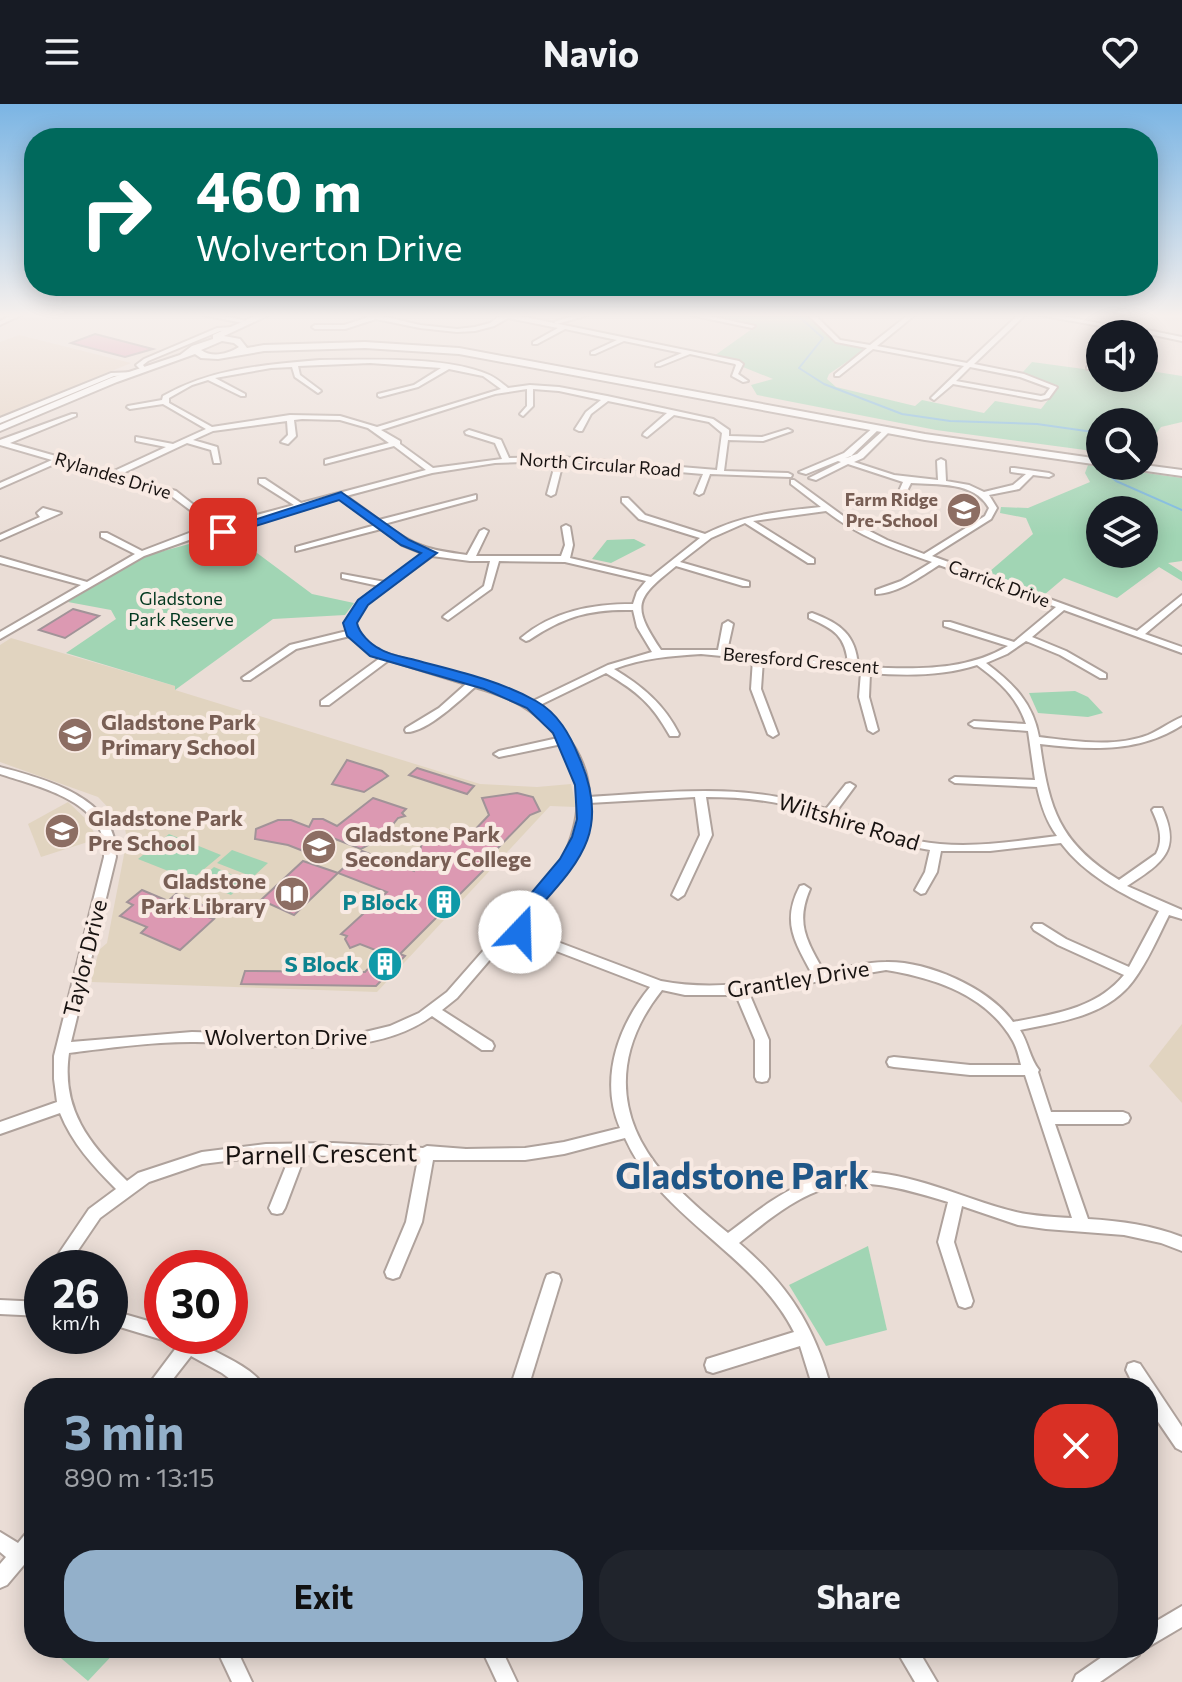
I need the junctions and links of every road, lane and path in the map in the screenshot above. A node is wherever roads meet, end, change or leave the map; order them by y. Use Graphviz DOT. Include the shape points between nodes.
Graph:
graph roads {
  1 [pos="77,389"];
  2 [pos="95,389"];
  3 [pos="112,389"];
  4 [pos="179,389"];
  5 [pos="230,389"];
  6 [pos="314,389"];
  7 [pos="405,389"];
  8 [pos="505,389"];
  9 [pos="510,389"];
  10 [pos="530,389"];
  11 [pos="541,389"];
  12 [pos="662,389"];
  13 [pos="945,389"];
  14 [pos="989,389"];
  15 [pos="1053,389"];
  16 [pos="318,391"];
  17 [pos="243,395"];
  18 [pos="380,395"];
  19 [pos="607,398"];
  20 [pos="934,398"];
  21 [pos="165,402"];
  22 [pos="52,406"];
  23 [pos="32,407"];
  24 [pos="130,407"];
  25 [pos="674,411"];
  26 [pos="523,414"];
  27 [pos="74,415"];
  28 [pos="290,417"];
  29 [pos="0,421"];
  30 [pos="0,428"];
  31 [pos="211,429"];
  32 [pos="377,429"];
  33 [pos="579,429"];
  34 [pos="880,429"];
  35 [pos="788,431"];
  36 [pos="469,432"];
  37 [pos="647,435"];
  38 [pos="726,438"];
  39 [pos="139,439"];
  40 [pos="184,440"];
  41 [pos="285,442"];
  42 [pos="397,443"];
  43 [pos="1,444"];
  44 [pos="858,444"];
  45 [pos="171,446"];
  46 [pos="870,446"];
  47 [pos="560,459"];
  48 [pos="840,459"];
  49 [pos="1086,459"];
  50 [pos="506,460"];
  51 [pos="54,461"];
  52 [pos="217,461"];
  53 [pos="941,461"];
  54 [pos="328,462"];
  55 [pos="849,462"];
  56 [pos="1014,470"];
  57 [pos="1158,470"];
  58 [pos="432,471"];
  59 [pos="707,472"];
  60 [pos="803,472"];
  61 [pos="720,473"];
  62 [pos="1182,473"];
  63 [pos="1030,474"];
  64 [pos="1049,475"];
  65 [pos="109,476"];
  66 [pos="791,479"];
  67 [pos="908,480"];
  68 [pos="262,481"];
  69 [pos="814,481"];
  70 [pos="942,483"];
  71 [pos="0,486"];
  72 [pos="802,489"];
  73 [pos="699,493"];
  74 [pos="551,494"];
  75 [pos="984,494"];
  76 [pos="341,496"];
  77 [pos="473,497"];
  78 [pos="625,500"];
  79 [pos="907,502"];
  80 [pos="181,503"];
  81 [pos="826,505"];
  82 [pos="302,507"];
  83 [pos="43,516"];
  84 [pos="747,521"];
  85 [pos="380,524"];
  86 [pos="566,527"];
  87 [pos="220,529"];
  88 [pos="484,531"];
  89 [pos="203,533"];
  90 [pos="104,535"];
  91 [pos="706,537"];
  92 [pos="0,538"];
  93 [pos="299,549"];
  94 [pos="430,553"];
  95 [pos="141,554"];
  96 [pos="925,557"];
  97 [pos="470,558"];
  98 [pos="495,558"];
  99 [pos="565,559"];
  100 [pos="0,560"];
  101 [pos="811,561"];
  102 [pos="938,562"];
  103 [pos="675,563"];
  104 [pos="345,576"];
  105 [pos="652,580"];
  106 [pos="86,584"];
  107 [pos="746,584"];
  108 [pos="385,585"];
  109 [pos="879,592"];
  110 [pos="1180,601"];
  111 [pos="636,607"];
  112 [pos="1062,607"];
  113 [pos="812,616"];
  114 [pos="448,617"];
  115 [pos="728,624"];
  116 [pos="947,624"];
  117 [pos="352,633"];
  118 [pos="1139,634"];
  119 [pos="0,636"];
  120 [pos="1024,637"];
  121 [pos="526,638"];
  122 [pos="1015,645"];
  123 [pos="1182,650"];
  124 [pos="658,653"];
  125 [pos="722,653"];
  126 [pos="387,657"];
  127 [pos="758,657"];
  128 [pos="980,663"];
  129 [pos="853,666"];
  130 [pos="866,667"];
  131 [pos="607,669"];
  132 [pos="1103,676"];
  133 [pos="247,678"];
  134 [pos="474,682"];
  135 [pos="325,703"];
  136 [pos="532,705"];
  137 [pos="1182,720"];
  138 [pos="974,724"];
  139 [pos="410,730"];
  140 [pos="873,730"];
  141 [pos="674,734"];
  142 [pos="773,734"];
  143 [pos="1034,734"];
  144 [pos="565,740"];
  145 [pos="499,754"];
  146 [pos="0,770"];
  147 [pos="955,780"];
  148 [pos="1043,784"];
  149 [pos="850,786"];
  150 [pos="700,794"];
  151 [pos="586,800"];
  152 [pos="1158,810"];
  153 [pos="827,815"];
  154 [pos="1063,839"];
  155 [pos="936,847"];
  156 [pos="1120,885"];
  157 [pos="804,889"];
  158 [pos="921,890"];
  159 [pos="678,895"];
  160 [pos="1166,909"];
  161 [pos="1182,915"];
  162 [pos="1038,927"];
  163 [pos="511,929"];
  164 [pos="1131,973"];
  165 [pos="819,974"];
  166 [pos="659,985"];
  167 [pos="741,990"];
  168 [pos="434,1011"];
  169 [pos="1011,1027"];
  170 [pos="487,1046"];
  171 [pos="63,1048"];
  172 [pos="894,1062"];
  173 [pos="1032,1070"];
  174 [pos="762,1077"];
  175 [pos="63,1106"];
  176 [pos="1048,1118"];
  177 [pos="1123,1118"];
  178 [pos="0,1128"];
  179 [pos="627,1132"];
  180 [pos="300,1150"];
  181 [pos="427,1152"];
  182 [pos="126,1190"];
  183 [pos="956,1199"];
  184 [pos="277,1208"];
  185 [pos="1082,1224"];
  186 [pos="727,1243"];
  187 [pos="1182,1244"];
  188 [pos="69,1250"];
  189 [pos="393,1272"];
  190 [pos="553,1280"];
  191 [pos="965,1301"];
  192 [pos="24,1306"];
  193 [pos="0,1307"];
  194 [pos="804,1337"];
  195 [pos="182,1354"];
  196 [pos="205,1354"];
  197 [pos="713,1365"];
  198 [pos="1134,1370"];
  199 [pos="163,1378"];
  200 [pos="241,1378"];
  201 [pos="522,1378"];
  202 [pos="818,1378"];
  203 [pos="1139,1378"];
  204 [pos="1158,1406"];
  205 [pos="1182,1442"];
  206 [pos="0,1541"];
  207 [pos="24,1550"];
  208 [pos="20,1555"];
  209 [pos="0,1578"];
  210 [pos="1182,1616"];
  211 [pos="1158,1631"];
  212 [pos="231,1658"];
  213 [pos="496,1658"];
  214 [pos="911,1658"];
  215 [pos="1118,1658"];
  216 [pos="242,1682"];
  217 [pos="507,1682"];
  218 [pos="927,1682"];
  219 [pos="1083,1682"];
  1 -- 23 [label="street"];
  2 -- 22 [label="main road"];
  3 -- 43 [label="main road"];
  4 -- 21 [label="street"];
  5 -- 17 [label="street"];
  6 -- 16 [label="street"];
  7 -- 18 [label="street"];
  8 -- 9 [label="street"];
  8 -- 32 [label="street"];
  10 -- 26 [label="street" via="530,406"];
  11 -- 19 [label="street"];
  12 -- 34 [label="main road"];
  13 -- 20 [label="street"];
  14 -- 15 [label="street" via="1041,398"];
  19 -- 25 [label="street"];
  19 -- 33 [label="street" via="588,413"];
  21 -- 24 [label="street"];
  21 -- 31 [label="street"];
  22 -- 23 [label="street"];
  22 -- 30 [label="main road"];
  23 -- 29 [label="street"];
  25 -- 37 [label="street"];
  25 -- 38 [label="street" via="716,422"];
  27 -- 43 [label="street"];
  28 -- 31 [label="street"];
  28 -- 32 [label="street" via="333,417"];
  28 -- 41 [label="street" via="292,436"];
  31 -- 40 [label="street"];
  32 -- 42 [label="street"];
  34 -- 44 [label="street"];
  34 -- 46 [label="street"];
  34 -- 49 [label="main road"];
  35 -- 38 [label="street" via="763,439"];
  36 -- 50 [label="street" via="498,442"];
  38 -- 61 [label="street"];
  39 -- 45 [label="street"];
  40 -- 45 [label="street"];
  40 -- 52 [label="street" via="214,449"];
  42 -- 54 [label="street"];
  42 -- 58 [label="street"];
  43 -- 51 [label="street, Rylandes Drive"];
  44 -- 46 [label="street"];
  44 -- 48 [label="street"];
  45 -- 65 [label="street"];
  46 -- 55 [label="street"];
  47 -- 50 [label="street, North Circular Road"];
  47 -- 59 [label="street, North Circular Road"];
  47 -- 74 [label="street"];
  48 -- 55 [label="street"];
  48 -- 60 [label="street"];
  50 -- 58 [label="street, North Circular Road"];
  51 -- 65 [label="street, Rylandes Drive"];
  51 -- 71 [label="street"];
  53 -- 70 [label="street"];
  55 -- 67 [label="street"];
  55 -- 69 [label="street"];
  56 -- 63 [label="street"];
  57 -- 62 [label="main road"];
  58 -- 76 [label="street, North Circular Road"];
  59 -- 61 [label="street, North Circular Road"];
  59 -- 73 [label="street"];
  60 -- 66 [label="street"];
  60 -- 69 [label="street"];
  61 -- 66 [label="street, North Circular Road"];
  63 -- 64 [label="street"];
  63 -- 75 [label="street" via="1016,487"];
  65 -- 80 [label="street, Rylandes Drive"];
  66 -- 69 [label="street"];
  66 -- 72 [label="street, Carrick Drive"];
  67 -- 70 [label="street"];
  67 -- 79 [label="street" via="903,491"];
  68 -- 82 [label="street"];
  69 -- 72 [label="street"];
  69 -- 81 [label="street, Carrick Drive"];
  70 -- 75 [label="street"];
  72 -- 81 [label="street, Carrick Drive"];
  75 -- 96 [label="street" via="993,504 991,513"];
  76 -- 82 [label="street, North Circular Road"];
  76 -- 85 [label="street"];
  77 -- 85 [label="street"];
  78 -- 91 [label="street" via="642,517"];
  80 -- 87 [label="street, Rylandes Drive"];
  80 -- 89 [label="street, Rylandes Drive"];
  81 -- 84 [label="street"];
  81 -- 96 [label="street, Carrick Drive" via="857,529"];
  82 -- 87 [label="street, North Circular Road"];
  83 -- 92 [label="street"];
  84 -- 91 [label="street"];
  84 -- 101 [label="street"];
  85 -- 93 [label="street"];
  85 -- 94 [label="street"];
  86 -- 99 [label="street"];
  87 -- 89 [label="street, North Circular Road"];
  88 -- 97 [label="street"];
  89 -- 95 [label="street, North Circular Road"];
  90 -- 95 [label="street"];
  91 -- 103 [label="street"];
  94 -- 97 [label="street"];
  94 -- 108 [label="street"];
  95 -- 106 [label="street, North Circular Road"];
  96 -- 102 [label="street, Carrick Drive"];
  97 -- 98 [label="street"];
  98 -- 99 [label="street"];
  98 -- 114 [label="street" via="488,587"];
  99 -- 105 [label="street"];
  100 -- 106 [label="street"];
  102 -- 109 [label="street"];
  102 -- 112 [label="street, Carrick Drive"];
  103 -- 105 [label="street"];
  103 -- 107 [label="street"];
  104 -- 108 [label="street"];
  105 -- 111 [label="street"];
  106 -- 119 [label="street, North Circular Road"];
  108 -- 117 [label="street" via="355,611"];
  110 -- 118 [label="street"];
  111 -- 121 [label="street" via="577,609"];
  111 -- 124 [label="street"];
  112 -- 118 [label="street, Carrick Drive"];
  112 -- 120 [label="street, Beresford Crescent"];
  113 -- 129 [label="street" via="846,635"];
  115 -- 125 [label="street"];
  116 -- 122 [label="street"];
  117 -- 126 [label="street, Wolverton Drive" via="362,645"];
  117 -- 133 [label="street" via="293,647"];
  118 -- 123 [label="street, Carrick Drive"];
  120 -- 122 [label="street, Beresford Crescent"];
  120 -- 132 [label="street"];
  122 -- 128 [label="street, Beresford Crescent"];
  124 -- 125 [label="street, Beresford Crescent"];
  124 -- 131 [label="street, Beresford Crescent"];
  125 -- 127 [label="street, Beresford Crescent"];
  126 -- 134 [label="street, Wolverton Drive"];
  126 -- 135 [label="street"];
  127 -- 129 [label="street, Beresford Crescent"];
  127 -- 142 [label="street" via="756,689"];
  128 -- 130 [label="street, Beresford Crescent" via="927,671"];
  128 -- 143 [label="street" via="1024,700"];
  129 -- 130 [label="street, Beresford Crescent"];
  130 -- 140 [label="street" via="864,697"];
  131 -- 136 [label="street, Beresford Crescent"];
  131 -- 141 [label="street" via="643,689 665,712"];
  134 -- 136 [label="street, Wolverton Drive"];
  134 -- 139 [label="street"];
  136 -- 144 [label="street, Wolverton Drive"];
  137 -- 143 [label="street" via="1156,738 1117,746"];
  138 -- 143 [label="street"];
  143 -- 148 [label="street"];
  144 -- 145 [label="street"];
  144 -- 151 [label="street, Wolverton Drive"];
  146 -- 171 [label="street, Taylor Drive" via="73,797 100,818 108,832 110,857"];
  147 -- 148 [label="street"];
  148 -- 154 [label="street" via="1047,807"];
  149 -- 153 [label="street"];
  150 -- 151 [label="street, Wiltshire Road"];
  150 -- 153 [label="street, Wiltshire Road" via="774,798"];
  150 -- 159 [label="street" via="706,835"];
  151 -- 163 [label="street, Wolverton Drive" via="581,837 567,862"];
  152 -- 156 [label="street" via="1167,827 1167,848"];
  153 -- 155 [label="street, Wiltshire Road"];
  154 -- 155 [label="street, Wiltshire Road" via="987,849"];
  154 -- 156 [label="street"];
  155 -- 158 [label="street"];
  156 -- 160 [label="street"];
  157 -- 165 [label="street" via="794,906 795,922"];
  160 -- 161 [label="street"];
  160 -- 164 [label="street"];
  162 -- 164 [label="street"];
  163 -- 166 [label="street, Grantley Drive"];
  163 -- 168 [label="street, Wolverton Drive"];
  164 -- 169 [label="street" via="1098,1004"];
  165 -- 167 [label="street, Grantley Drive"];
  165 -- 169 [label="street, Grantley Drive" via="886,966 929,974 981,998"];
  166 -- 167 [label="street, Grantley Drive"];
  166 -- 179 [label="street" via="630,1026 622,1049 618,1087"];
  167 -- 174 [label="street" via="762,1040"];
  168 -- 170 [label="street"];
  168 -- 171 [label="street, Wolverton Drive" via="390,1034 363,1039 191,1037"];
  169 -- 173 [label="street, Grantley Drive"];
  171 -- 175 [label="street, Taylor Drive"];
  172 -- 173 [label="street"];
  173 -- 176 [label="street, Grantley Drive"];
  175 -- 178 [label="street"];
  175 -- 182 [label="street, Taylor Drive" via="81,1141"];
  176 -- 177 [label="street"];
  176 -- 185 [label="street, Grantley Drive"];
  179 -- 181 [label="street, Parnell Crescent" via="525,1154"];
  179 -- 186 [label="street" via="668,1187"];
  180 -- 181 [label="street, Parnell Crescent"];
  180 -- 182 [label="street, Parnell Crescent" via="249,1149 196,1158"];
  180 -- 184 [label="street"];
  181 -- 189 [label="street" via="414,1222"];
  182 -- 188 [label="street, Parnell Crescent" via="85,1227"];
  183 -- 185 [label="street" via="1026,1220"];
  183 -- 186 [label="street" via="883,1177 833,1179 805,1187"];
  183 -- 191 [label="street" via="946,1242"];
  185 -- 187 [label="street" via="1131,1227"];
  186 -- 194 [label="street" via="786,1304"];
  190 -- 201 [label="street"];
  192 -- 193 [label="street"];
  194 -- 197 [label="street"];
  194 -- 202 [label="street"];
  195 -- 199 [label="street"];
  196 -- 200 [label="street"];
  198 -- 203 [label="street"];
  204 -- 205 [label="street"];
  206 -- 208 [label="street"];
  207 -- 208 [label="street"];
  208 -- 209 [label="street"];
  210 -- 211 [label="street"];
  212 -- 216 [label="street"];
  213 -- 217 [label="street"];
  214 -- 218 [label="street"];
  215 -- 219 [label="street"];
}
